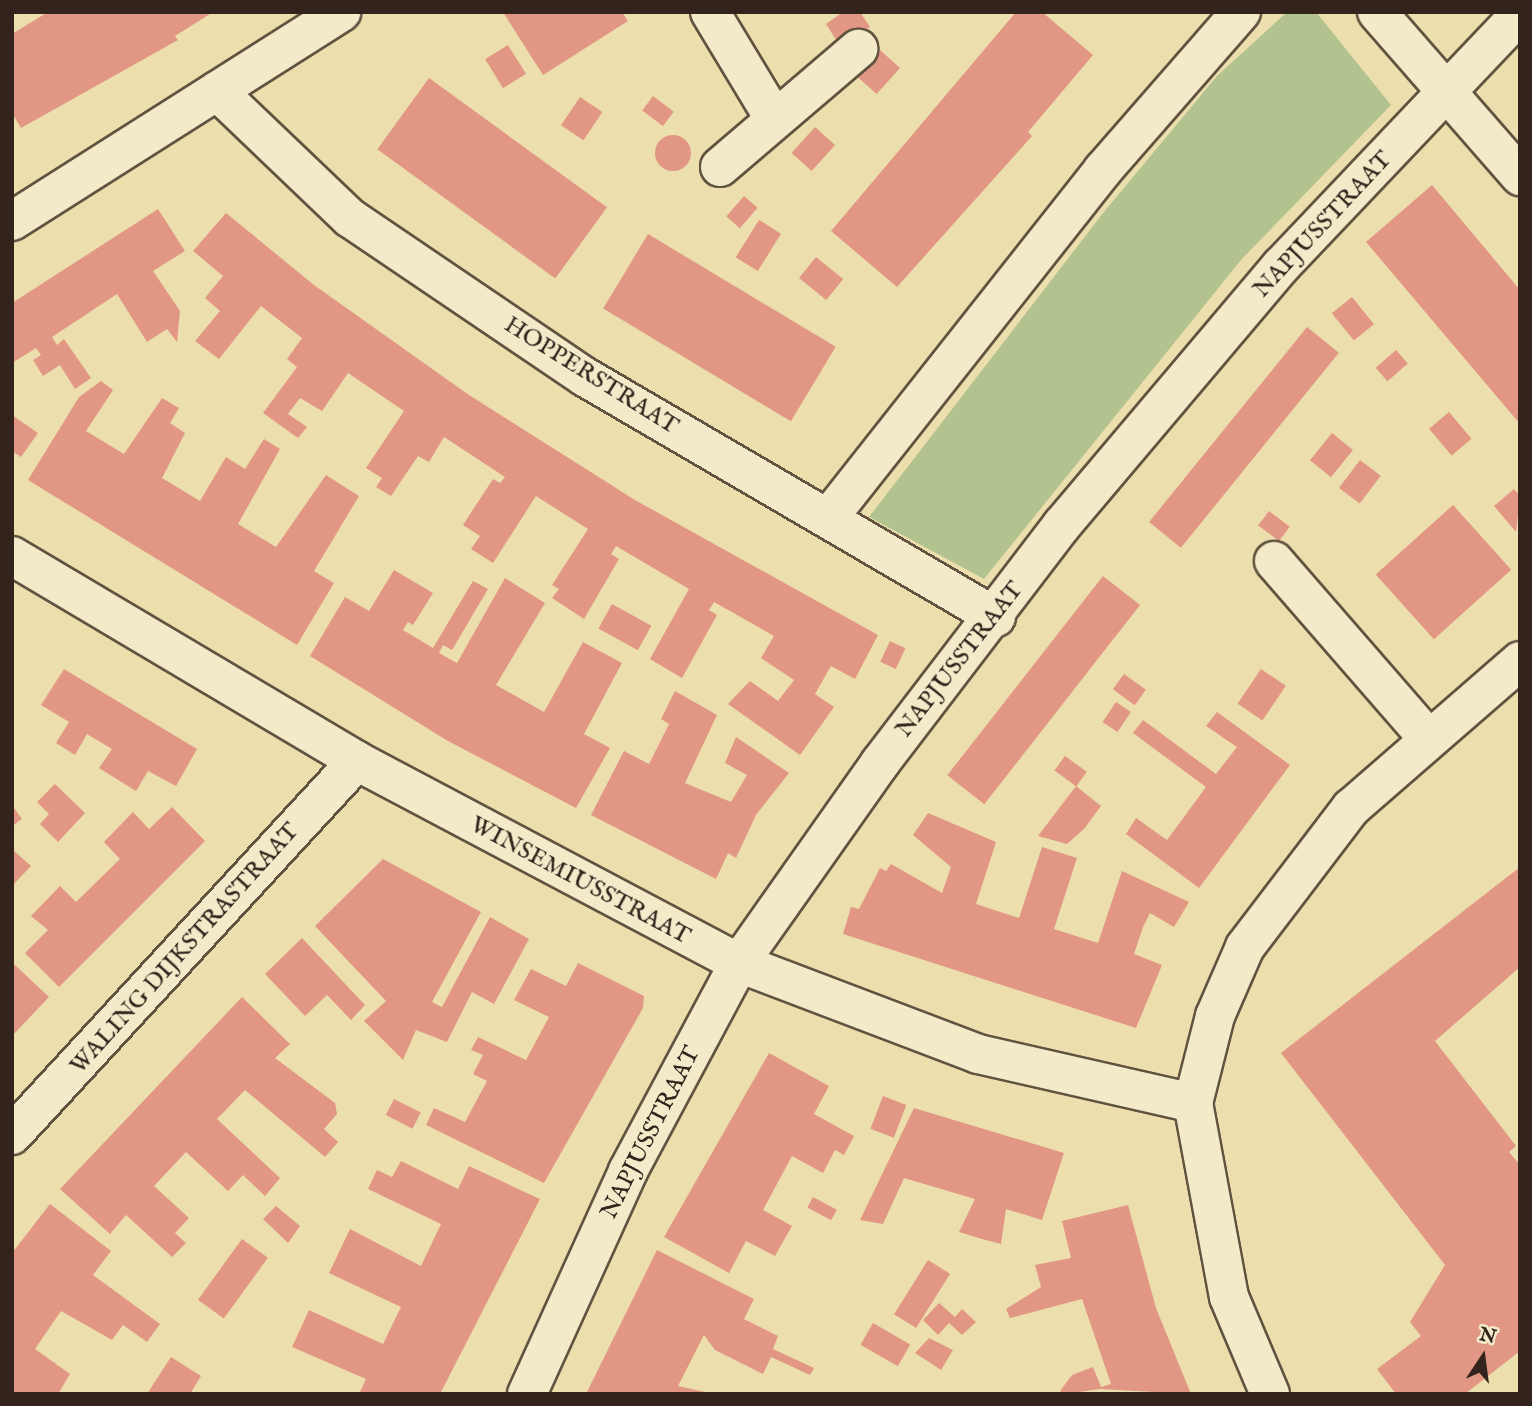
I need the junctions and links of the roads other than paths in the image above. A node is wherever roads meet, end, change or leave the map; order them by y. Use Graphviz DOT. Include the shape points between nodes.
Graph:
graph roads {
  1 [pos="341,12"];
  2 [pos="710,12"];
  3 [pos="1241,12"];
  4 [pos="1377,12"];
  5 [pos="1520,14"];
  6 [pos="858,49"];
  7 [pos="217,91"];
  8 [pos="1450,91"];
  9 [pos="774,118"];
  10 [pos="720,167"];
  11 [pos="1520,176"];
  12 [pos="12,221"];
  13 [pos="829,517"];
  14 [pos="14,560"];
  15 [pos="1274,561"];
  16 [pos="996,617"];
  17 [pos="1520,661"];
  18 [pos="1429,739"];
  19 [pos="356,761"];
  20 [pos="738,963"];
  21 [pos="1193,1103"];
  22 [pos="12,1135"];
  23 [pos="527,1394"];
  24 [pos="1270,1394"];
  1 -- 7 [label="street"];
  2 -- 9 [label="street"];
  3 -- 13 [label="street" via="1102,170"];
  4 -- 8 [label="street"];
  5 -- 8 [label="street, NAPJUSSTRAAT"];
  6 -- 9 [label="street"];
  7 -- 12 [label="street"];
  7 -- 13 [label="street, HOPPERSTRAAT" via="350,218 585,377"];
  8 -- 11 [label="street"];
  8 -- 16 [label="street, NAPJUSSTRAAT" via="1281,266 1062,525"];
  9 -- 10 [label="street"];
  13 -- 16 [label="street, HOPPERSTRAAT"];
  14 -- 19 [label="street, WINSEMIUSSTRAAT"];
  15 -- 18 [label="street"];
  16 -- 20 [label="street, NAPJUSSTRAAT" via="880,763"];
  17 -- 18 [label="street"];
  18 -- 21 [label="street" via="1351,808 1245,947 1215,1016"];
  19 -- 20 [label="street, WINSEMIUSSTRAAT"];
  19 -- 22 [label="street, WALING DIJKSTRASTRAAT"];
  20 -- 21 [label="street, WINSEMIUSSTRAAT" via="978,1054"];
  20 -- 23 [label="street, NAPJUSSTRAAT" via="628,1171"];
  21 -- 24 [label="street" via="1228,1297"];
}
